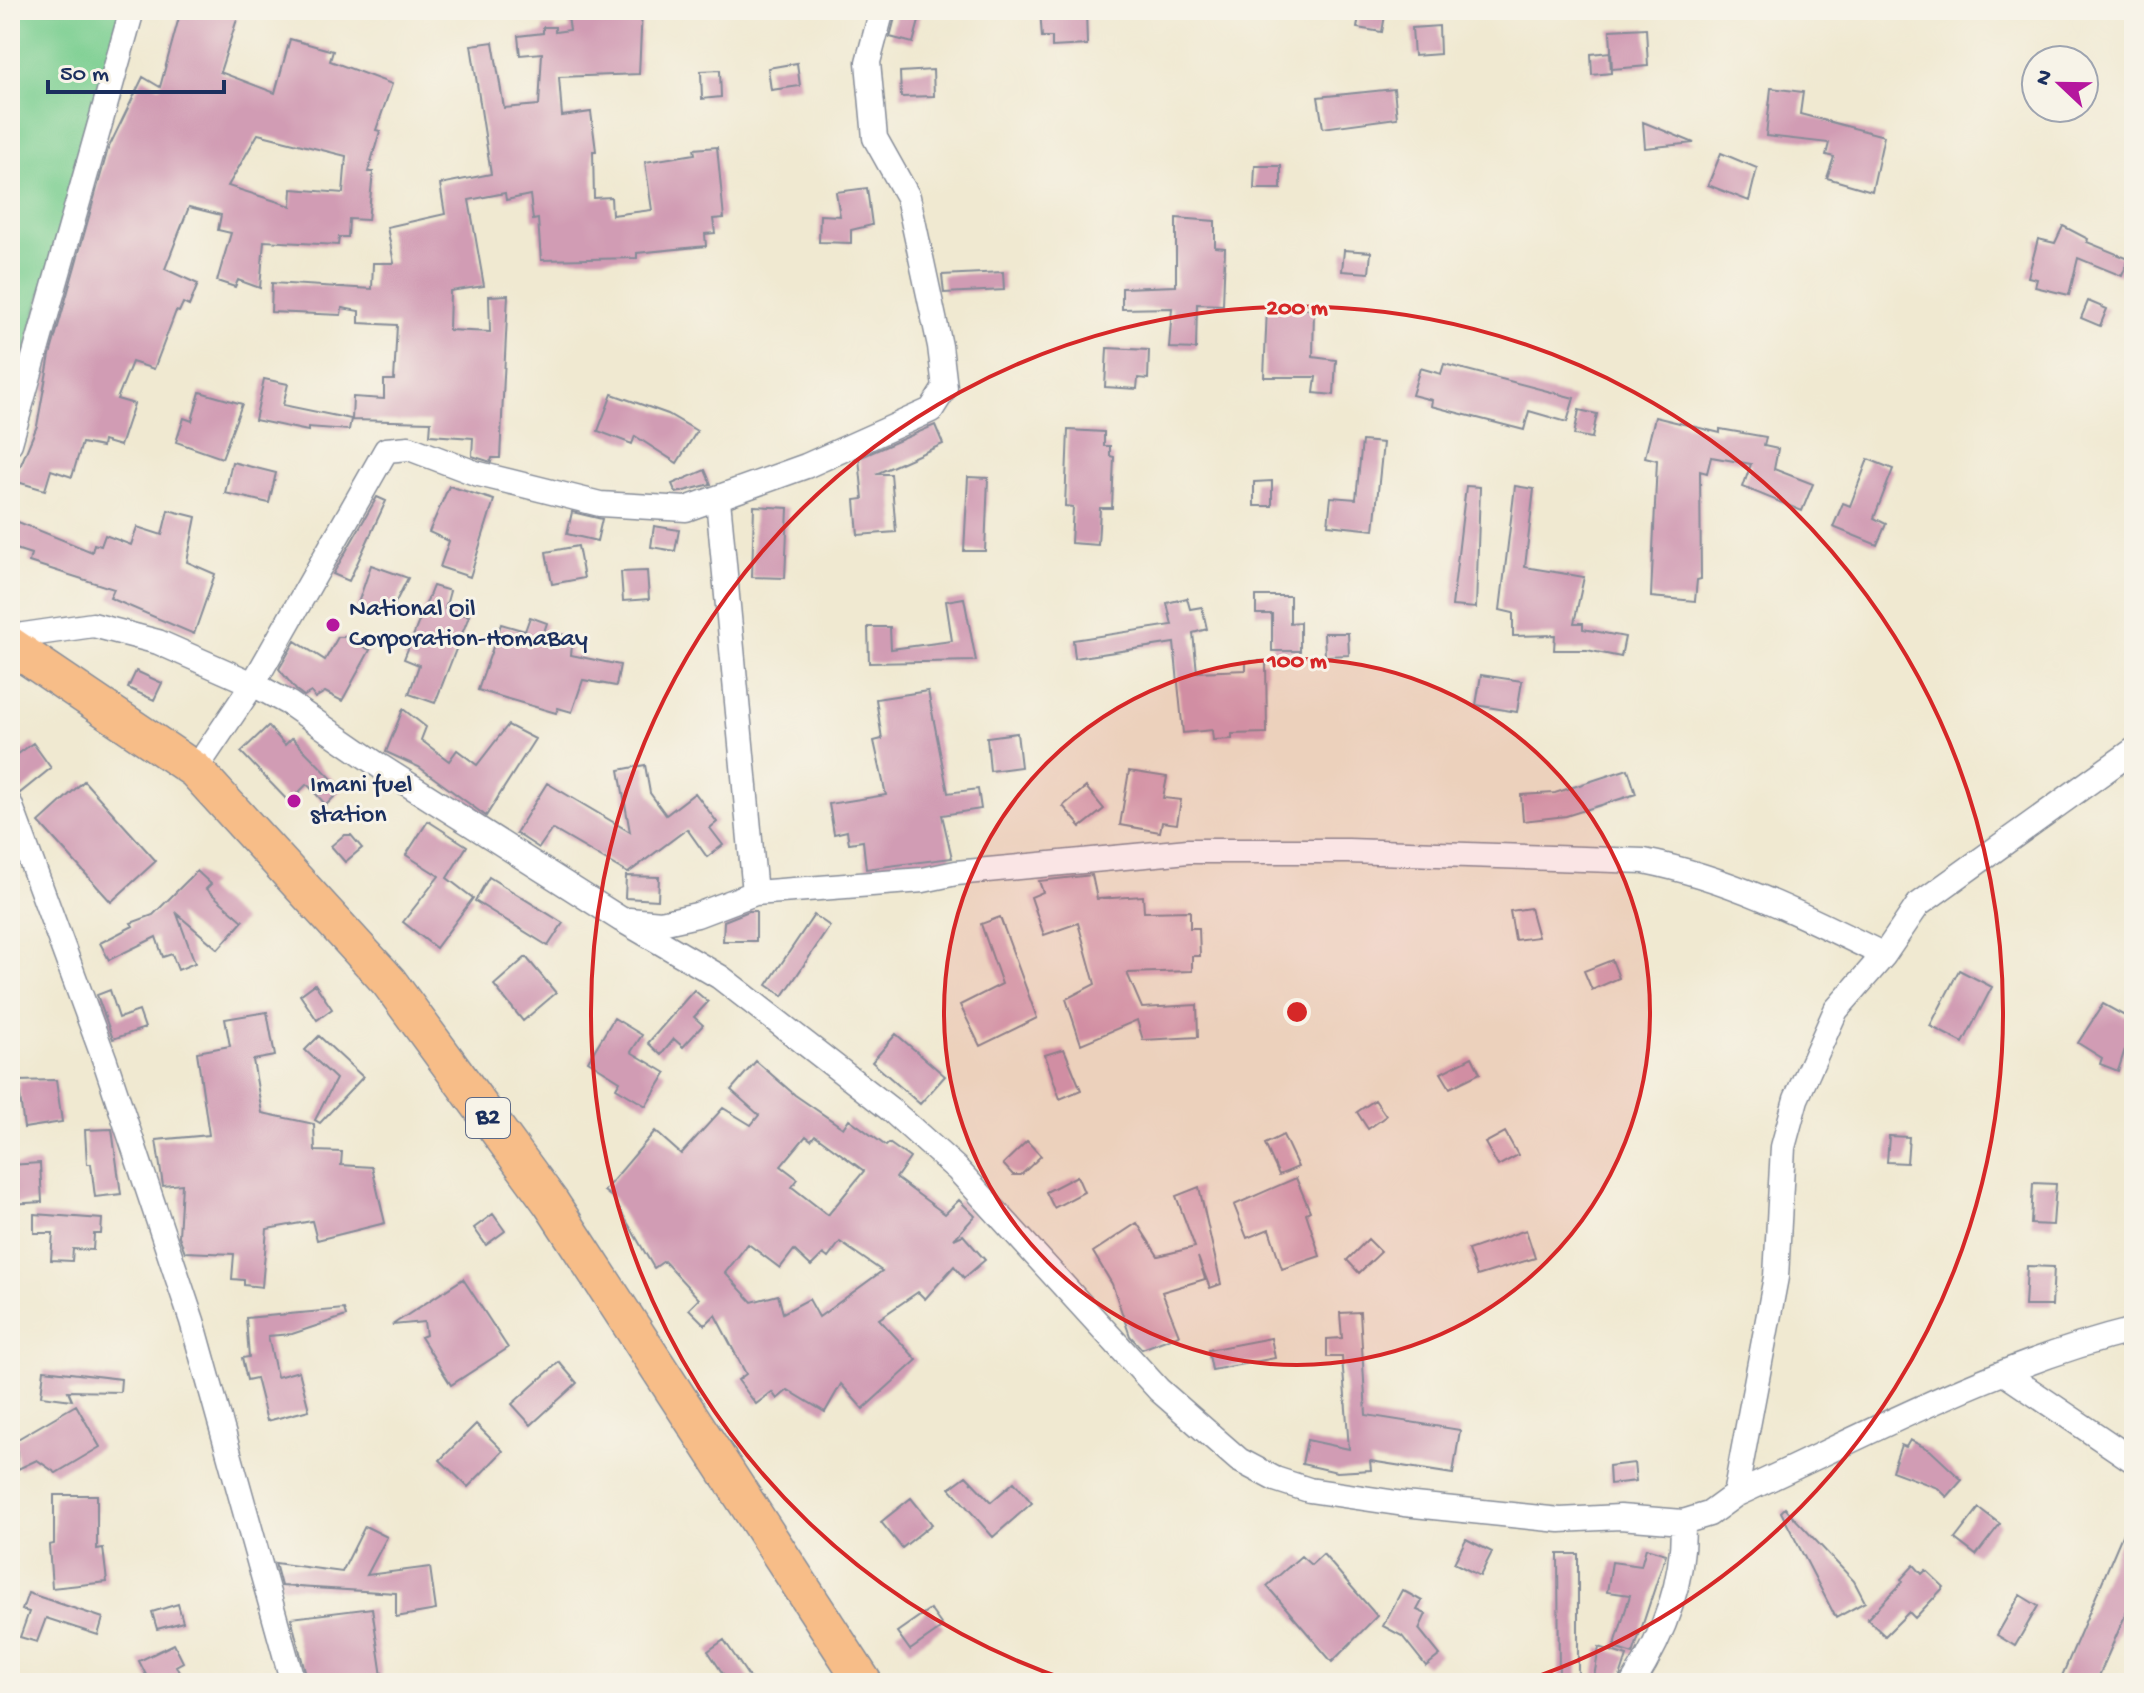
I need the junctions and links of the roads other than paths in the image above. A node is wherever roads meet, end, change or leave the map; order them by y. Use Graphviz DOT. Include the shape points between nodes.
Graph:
graph roads {
  1 [pos="132,10"];
  2 [pos="882,10"];
  3 [pos="10,443"];
  4 [pos="718,500"];
  5 [pos="10,637"];
  6 [pos="10,645"];
  7 [pos="253,684"];
  8 [pos="2134,750"];
  9 [pos="195,770"];
  10 [pos="10,804"];
  11 [pos="755,893"];
  12 [pos="622,920"];
  13 [pos="1884,955"];
  14 [pos="2134,1330"];
  15 [pos="2004,1373"];
  16 [pos="2134,1461"];
  17 [pos="1735,1495"];
  18 [pos="1683,1522"];
  19 [pos="293,1683"];
  20 [pos="864,1683"];
  21 [pos="1633,1683"];
  1 -- 3 [label="street"];
  2 -- 4 [label="street" via="868,62 875,138 908,197 945,388 931,410"];
  4 -- 7 [label="street" via="686,509 600,504 475,473 409,448 386,450"];
  4 -- 11 [label="street"];
  5 -- 7 [label="street" via="93,625 158,642"];
  6 -- 9 [label="highway, B2"];
  7 -- 9 [label="street"];
  7 -- 12 [label="street"];
  8 -- 13 [label="street" via="1918,905"];
  9 -- 20 [label="highway, B2" via="389,982 524,1166"];
  10 -- 19 [label="street" via="105,1061 192,1321"];
  11 -- 12 [label="street" via="661,923"];
  11 -- 13 [label="street" via="1188,851 1644,861 1684,869 1781,904"];
  12 -- 18 [label="street" via="720,977 891,1110 957,1169 1159,1390 1251,1467 1309,1490 1404,1504 1560,1520"];
  13 -- 17 [label="street" via="1836,1010 1796,1099 1782,1162 1776,1277"];
  14 -- 15 [label="street"];
  15 -- 16 [label="street"];
  15 -- 17 [label="street"];
  17 -- 18 [label="street" via="1709,1514"];
  18 -- 21 [label="street" via="1683,1562 1672,1605"];
}
